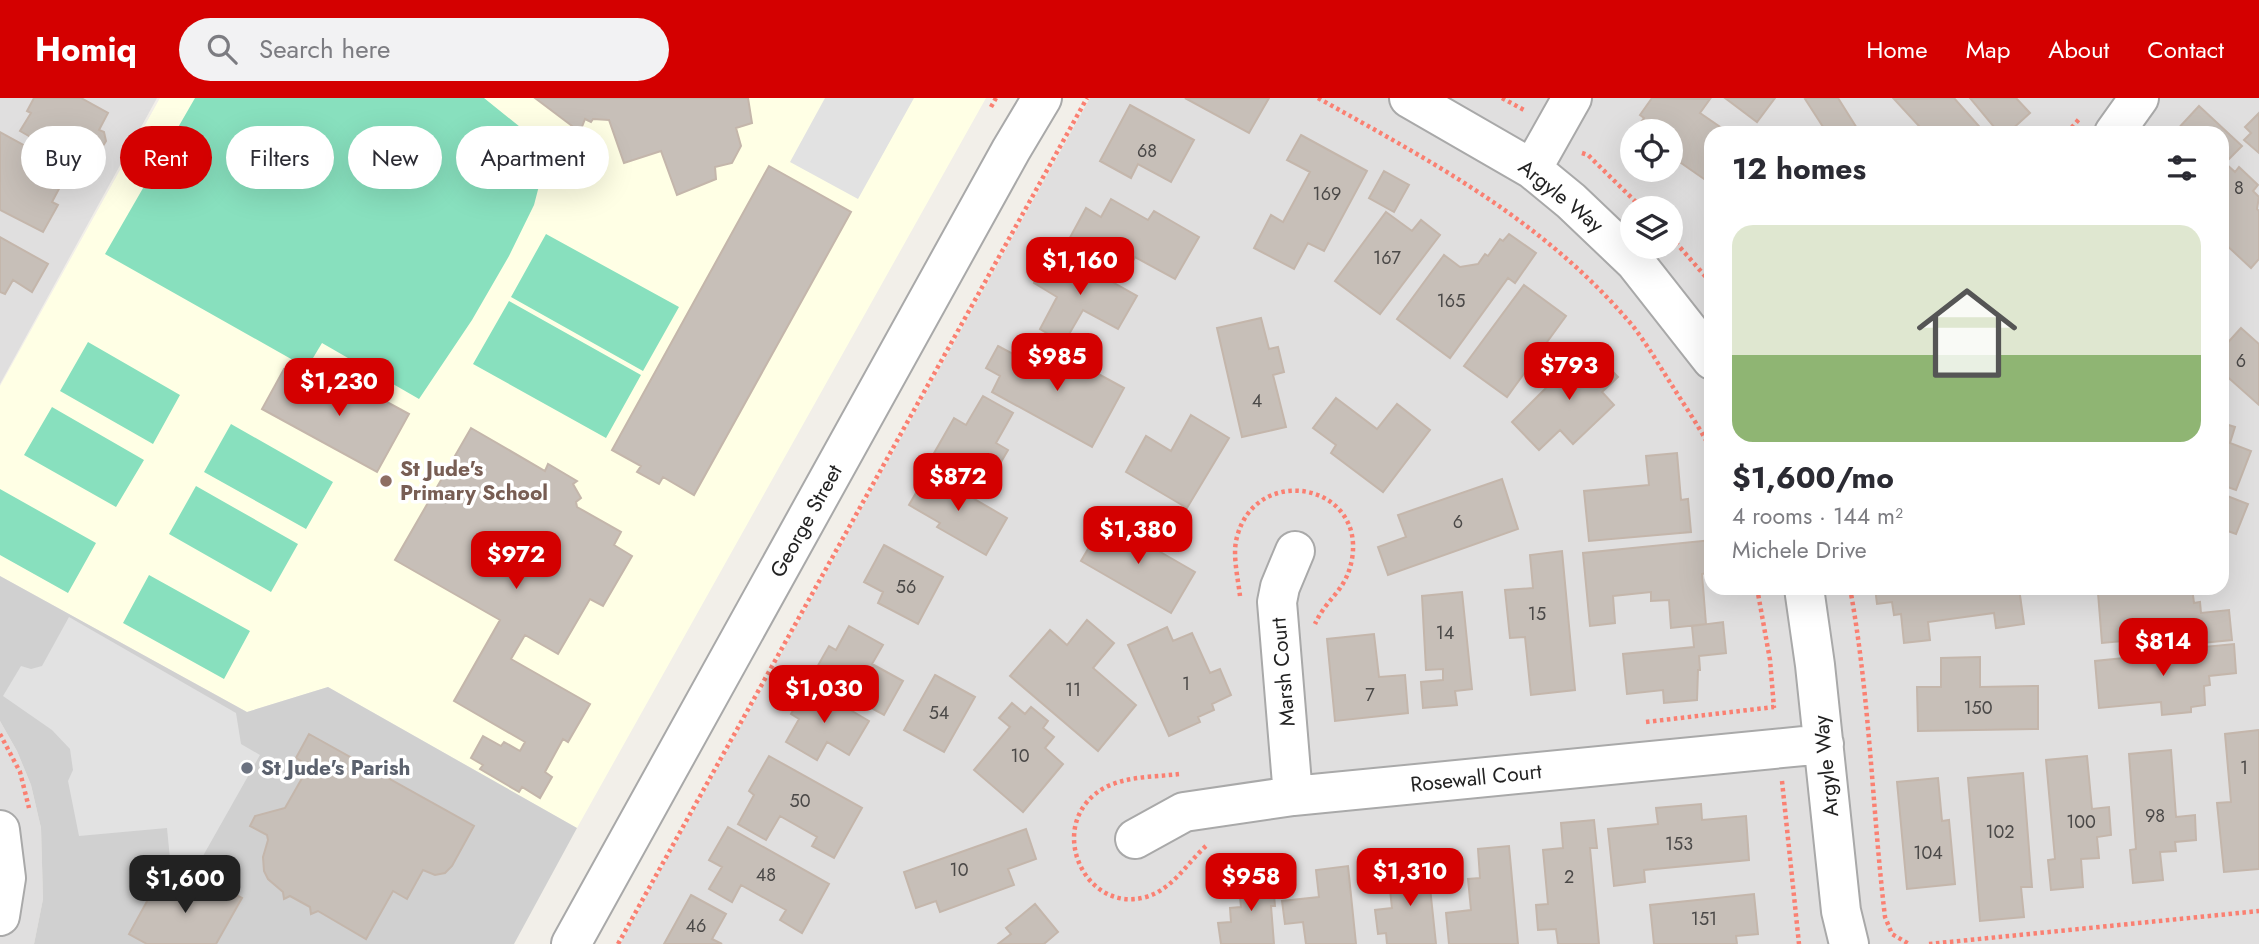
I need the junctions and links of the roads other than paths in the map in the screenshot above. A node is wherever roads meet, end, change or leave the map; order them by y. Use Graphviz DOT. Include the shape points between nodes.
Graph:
graph roads {
  1 [pos="1042,98"];
  2 [pos="1409,98"];
  3 [pos="1572,98"];
  4 [pos="2139,98"];
  5 [pos="2119,126"];
  6 [pos="1532,169"];
  7 [pos="1704,350"];
  8 [pos="1295,551"];
  9 [pos="1805,595"];
  10 [pos="1824,744"];
  11 [pos="1293,796"];
  12 [pos="0,830"];
  13 [pos="1135,839"];
  14 [pos="0,916"];
  15 [pos="570,944"];
  16 [pos="1849,944"];
  1 -- 15 [label="street, George Street"];
  2 -- 6 [label="street, Argyle Way"];
  3 -- 6 [label="street"];
  4 -- 5 [label="street"];
  6 -- 7 [label="street, Argyle Way" via="1635,262"];
  8 -- 11 [label="street, Marsh Court" via="1277,602"];
  9 -- 10 [label="street, Argyle Way"];
  10 -- 11 [label="street, Rosewall Court"];
  10 -- 16 [label="street, Argyle Way" via="1841,911"];
  11 -- 13 [label="street, Rosewall Court" via="1184,812"];
  12 -- 14 [label="street" via="6,878"];
}
